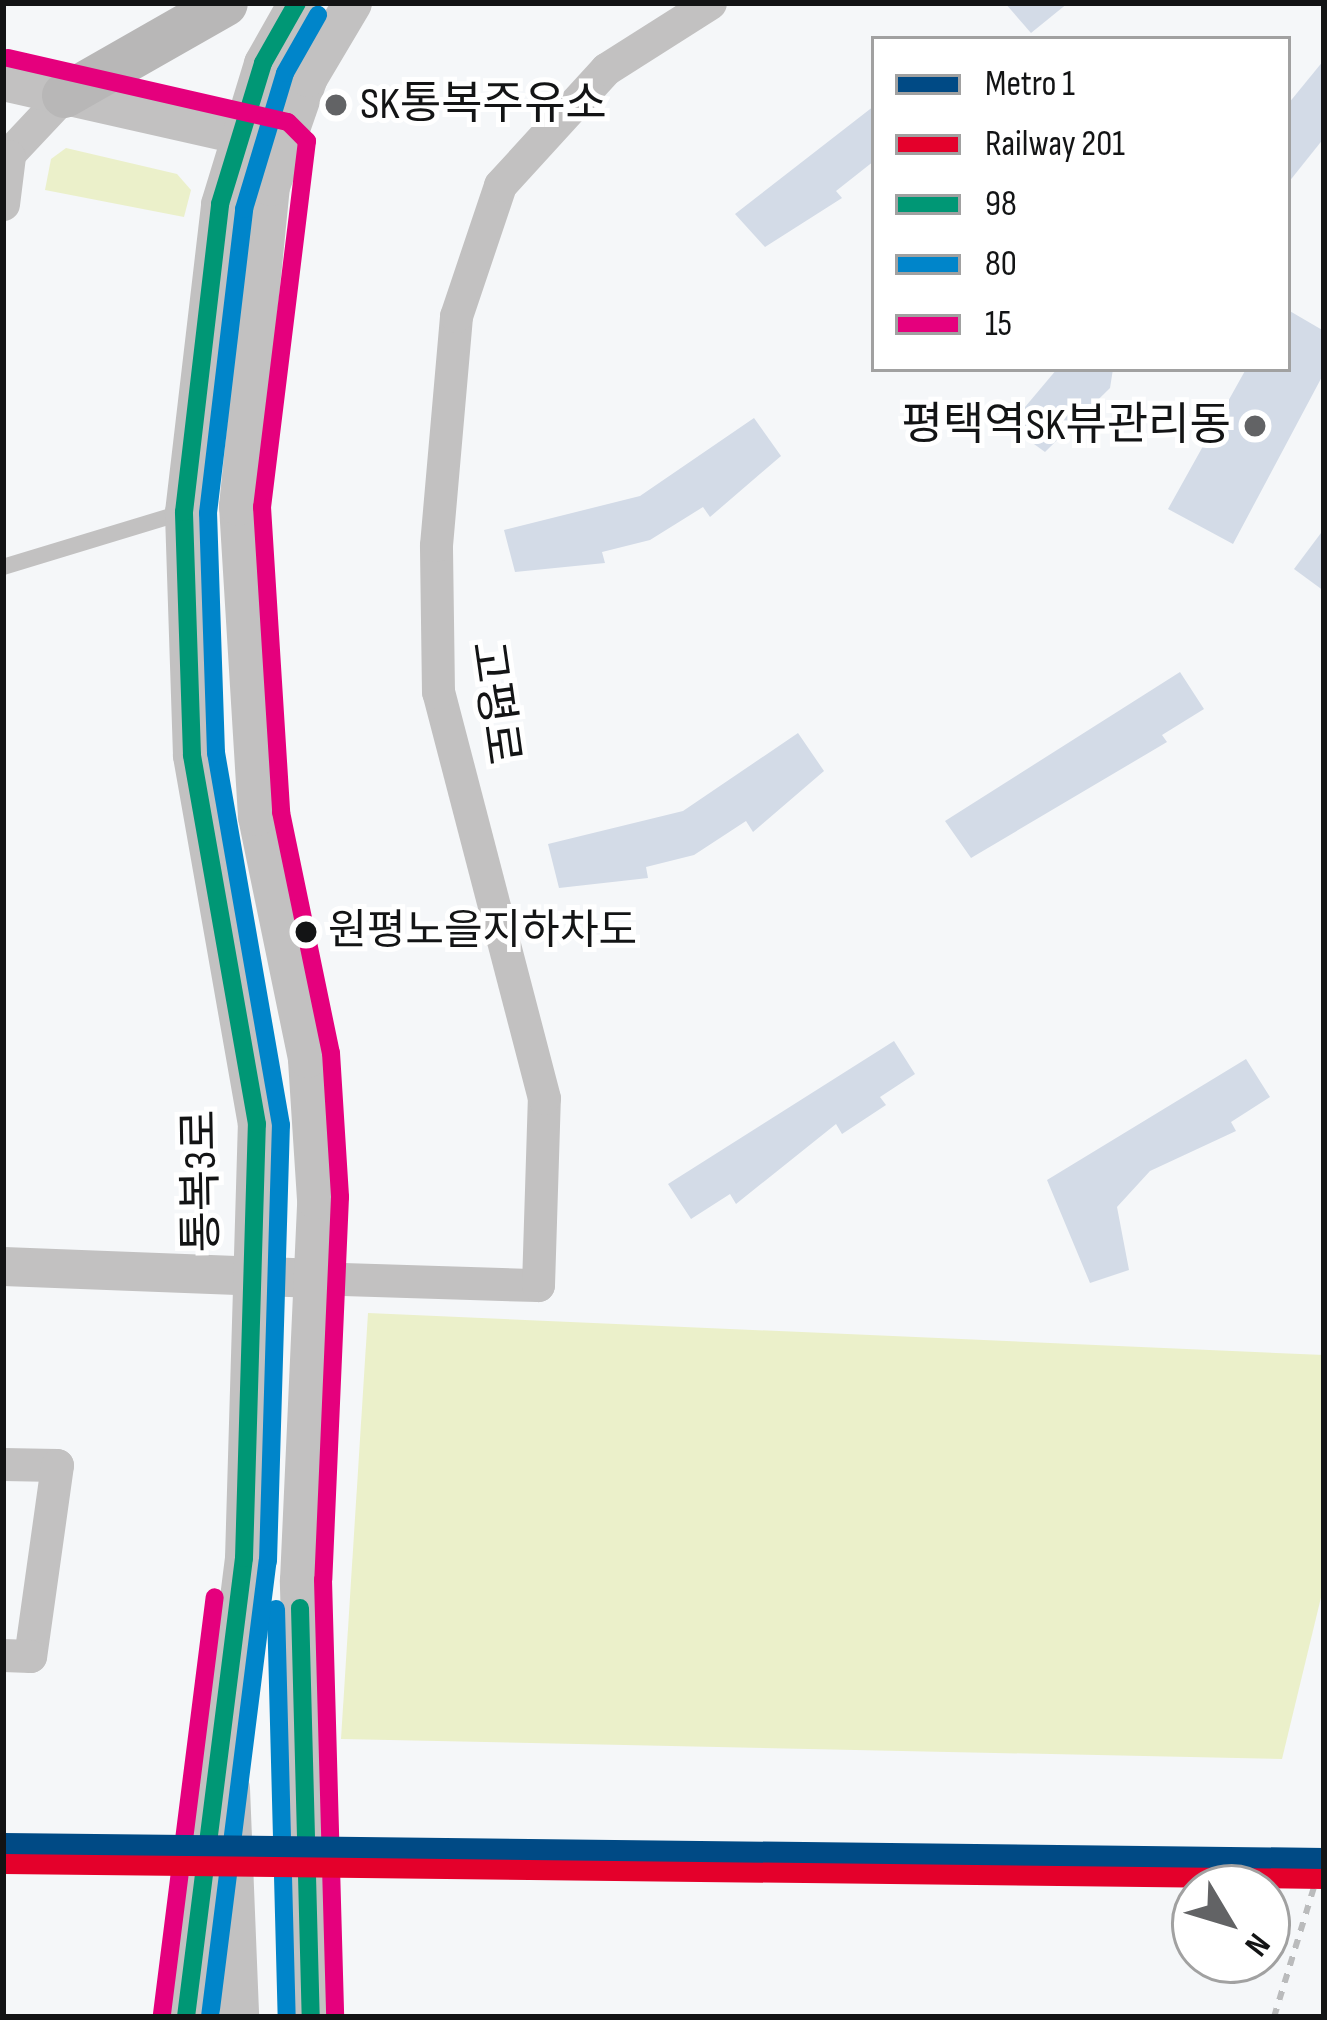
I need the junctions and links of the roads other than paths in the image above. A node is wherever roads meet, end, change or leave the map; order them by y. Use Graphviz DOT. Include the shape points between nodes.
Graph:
graph roads {
  1 [pos="225,3"];
  2 [pos="297,3"];
  3 [pos="352,3"];
  4 [pos="710,3"];
  5 [pos="3,81"];
  6 [pos="64,95"];
  7 [pos="237,133"];
  8 [pos="283,145"];
  9 [pos="6,158"];
  10 [pos="3,204"];
  11 [pos="184,512"];
  12 [pos="3,567"];
  13 [pos="3,1266"];
  14 [pos="251,1270"];
  15 [pos="311,1278"];
  16 [pos="3,1464"];
  17 [pos="3,1655"];
  18 [pos="229,1687"];
  19 [pos="185,2017"];
  20 [pos="239,2017"];
  21 [pos="311,2017"];
  1 -- 6 [label="main road"];
  2 -- 7 [label="street, 통복3로"];
  3 -- 8 [label="street"];
  4 -- 15 [label="street, 고평로" via="606,69 500,184 456,316 436,545 439,692 544,1098 538,1285"];
  5 -- 6 [label="street"];
  6 -- 7 [label="street"];
  6 -- 9 [label="street"];
  7 -- 8 [label="street"];
  7 -- 11 [label="street, 통복3로"];
  8 -- 15 [label="street" via="238,506 240,633 257,816 307,1058"];
  9 -- 10 [label="street"];
  11 -- 12 [label="lane"];
  11 -- 14 [label="street, 통복3로" via="192,755 256,1124"];
  13 -- 14 [label="street"];
  14 -- 15 [label="street"];
  14 -- 18 [label="street, 통복3로"];
  15 -- 21 [label="street" via="299,1580"];
  16 -- 17 [label="street" via="57,1466 30,1655"];
  18 -- 19 [label="street, 통복3로"];
  18 -- 20 [label="street"];
}
